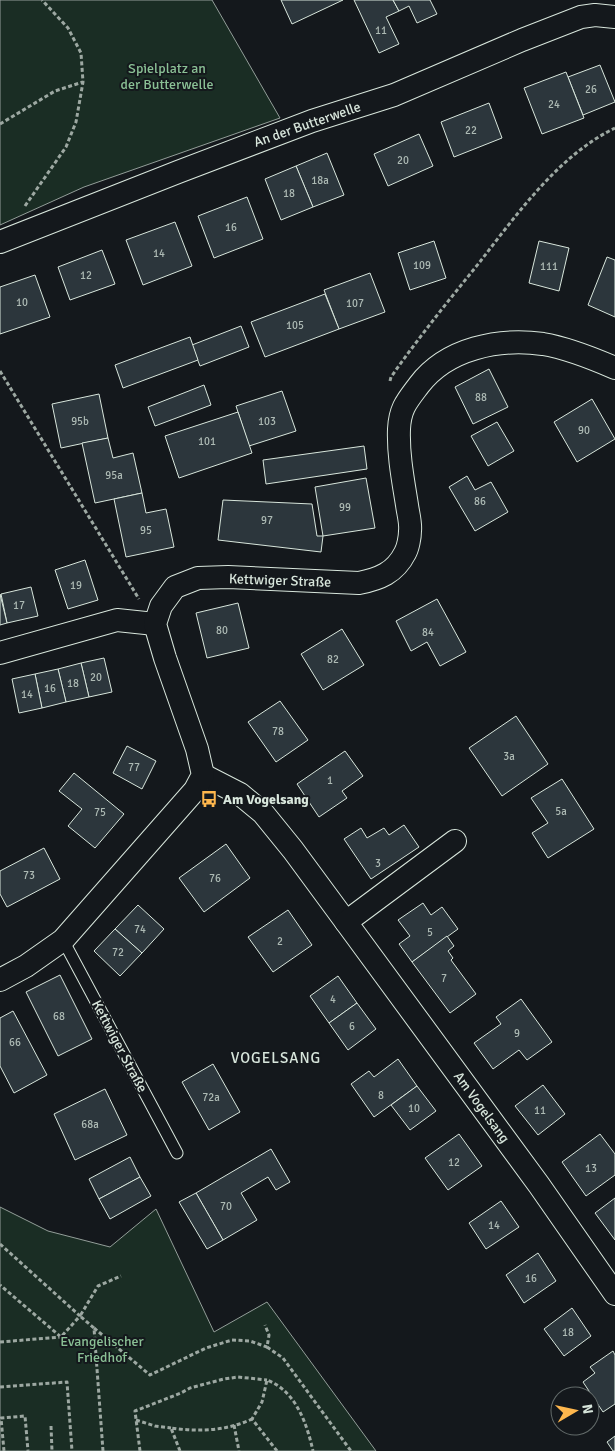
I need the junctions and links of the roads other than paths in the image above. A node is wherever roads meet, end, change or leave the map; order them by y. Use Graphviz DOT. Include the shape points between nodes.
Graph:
graph roads {
  1 [pos="615,16"];
  2 [pos="10,238"];
  3 [pos="615,368"];
  4 [pos="154,624"];
  5 [pos="0,653"];
  6 [pos="203,775"];
  7 [pos="455,841"];
  8 [pos="346,922"];
  9 [pos="63,940"];
  10 [pos="0,980"];
  11 [pos="177,1153"];
  12 [pos="615,1294"];
  1 -- 2 [label="street, An der Butterwelle" via="581,17 394,94 303,125"];
  3 -- 4 [label="street, Kettwiger Straße" via="543,344 480,346 451,356 424,379 403,407 399,428 400,455 410,531 405,553 394,569 377,580 359,583 198,578 176,587 160,606"];
  4 -- 5 [label="street" via="117,620"];
  4 -- 6 [label="street"];
  6 -- 8 [label="street, Am Vogelsang" via="240,794 263,812"];
  6 -- 9 [label="street" via="195,790"];
  7 -- 8 [label="street"];
  8 -- 12 [label="street, Am Vogelsang"];
  9 -- 10 [label="street"];
  9 -- 11 [label="lane, Kettwiger Straße"];
}
